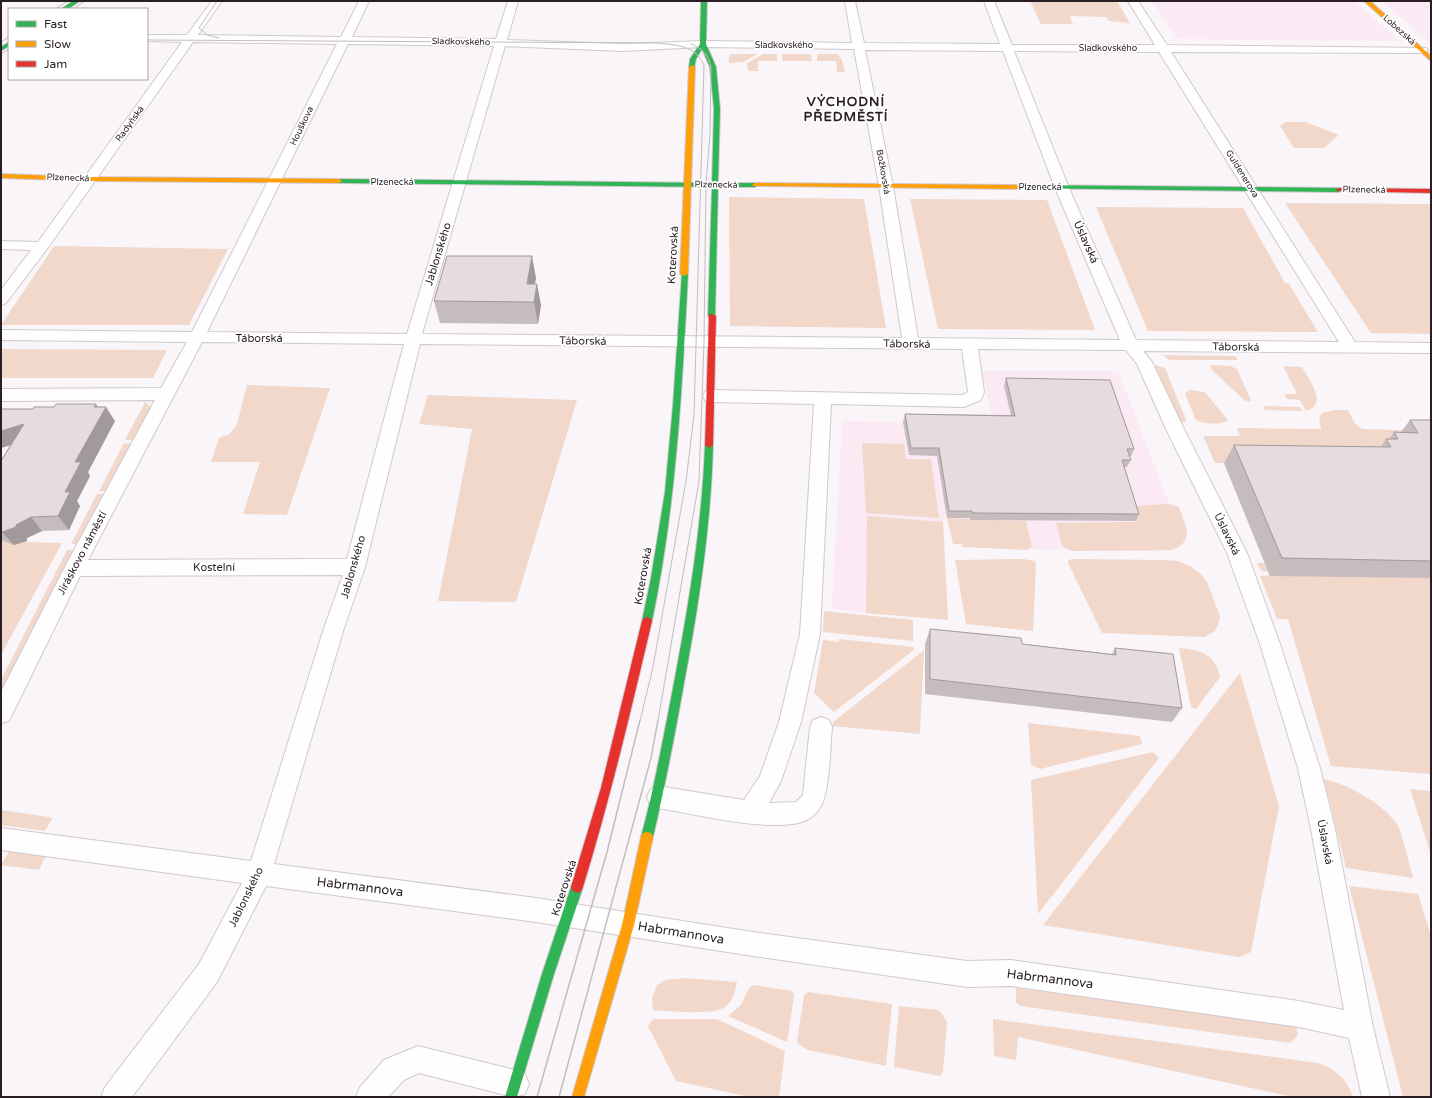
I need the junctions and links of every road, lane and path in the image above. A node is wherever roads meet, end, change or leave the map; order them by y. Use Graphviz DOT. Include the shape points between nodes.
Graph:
graph roads {
  1 [pos="77,1"];
  2 [pos="217,1"];
  3 [pos="364,1"];
  4 [pos="513,1"];
  5 [pos="704,1"];
  6 [pos="850,1"];
  7 [pos="989,1"];
  8 [pos="1133,1"];
  9 [pos="1367,1"];
  10 [pos="66,8"];
  11 [pos="148,38"];
  12 [pos="190,39"];
  13 [pos="344,41"];
  14 [pos="500,43"];
  15 [pos="703,44"];
  16 [pos="859,45"];
  17 [pos="1007,48"];
  18 [pos="1163,48"];
  19 [pos="1422,50"];
  20 [pos="1431,58"];
  21 [pos="1,176"];
  22 [pos="90,179"];
  23 [pos="275,181"];
  24 [pos="460,182"];
  25 [pos="689,184"];
  26 [pos="715,184"];
  27 [pos="886,186"];
  28 [pos="1062,188"];
  29 [pos="1252,189"];
  30 [pos="1431,191"];
  31 [pos="1,244"];
  32 [pos="42,246"];
  33 [pos="239,250"];
  34 [pos="1,300"];
  35 [pos="1,336"];
  36 [pos="197,337"];
  37 [pos="413,339"];
  38 [pos="681,342"];
  39 [pos="712,342"];
  40 [pos="911,344"];
  41 [pos="970,344"];
  42 [pos="1131,346"];
  43 [pos="1351,348"];
  44 [pos="1431,348"];
  45 [pos="167,394"];
  46 [pos="1,395"];
  47 [pos="711,396"];
  48 [pos="823,399"];
  49 [pos="355,567"];
  50 [pos="74,568"];
  51 [pos="1,714"];
  52 [pos="821,727"];
  53 [pos="658,797"];
  54 [pos="750,811"];
  55 [pos="1,839"];
  56 [pos="259,874"];
  57 [pos="567,915"];
  58 [pos="628,925"];
  59 [pos="1360,1027"];
  60 [pos="513,1090"];
  61 [pos="114,1097"];
  62 [pos="370,1097"];
  63 [pos="578,1097"];
  64 [pos="1376,1097"];
  1 -- 10 [label="street"];
  2 -- 12 [label="street, Radyňská"];
  3 -- 13 [label="street, Houškova"];
  4 -- 14 [label="street, Jablonského"];
  5 -- 15 [label="street"];
  6 -- 16 [label="street, Božkovská"];
  7 -- 17 [label="street, Úslavská"];
  8 -- 18 [label="street, Guldenerova"];
  9 -- 19 [label="street, Lobezská"];
  11 -- 12 [label="street, Sladkovského"];
  12 -- 13 [label="street, Sladkovského"];
  12 -- 22 [label="street, Radyňská"];
  13 -- 14 [label="street, Sladkovského"];
  13 -- 23 [label="street, Houškova"];
  14 -- 15 [label="street, Sladkovského" via="657,47"];
  14 -- 24 [label="street, Jablonského"];
  15 -- 16 [label="street, Sladkovského"];
  15 -- 25 [label="street, Koterovská" via="692,65"];
  15 -- 26 [label="street" via="714,65 717,109"];
  16 -- 17 [label="street, Sladkovského"];
  16 -- 27 [label="street, Božkovská"];
  17 -- 18 [label="street, Sladkovského"];
  17 -- 28 [label="street, Úslavská"];
  18 -- 19 [label="street, Sladkovského"];
  18 -- 29 [label="street, Guldenerova"];
  19 -- 20 [label="street, Lobezská"];
  21 -- 22 [label="street, Plzenecká"];
  22 -- 23 [label="street, Plzenecká"];
  22 -- 32 [label="street, Radyňská"];
  23 -- 24 [label="street, Plzenecká"];
  23 -- 33 [label="street, Houškova"];
  24 -- 25 [label="street, Plzenecká"];
  24 -- 37 [label="street, Jablonského"];
  25 -- 26 [label="street, Plzenecká"];
  25 -- 38 [label="street, Koterovská"];
  26 -- 27 [label="street, Plzenecká"];
  26 -- 39 [label="street"];
  27 -- 28 [label="street, Plzenecká"];
  27 -- 40 [label="street, Božkovská"];
  28 -- 29 [label="street, Plzenecká"];
  28 -- 42 [label="street, Úslavská"];
  29 -- 30 [label="street, Plzenecká"];
  29 -- 43 [label="street, Guldenerova"];
  31 -- 32 [label="street"];
  32 -- 34 [label="street"];
  33 -- 36 [label="street, Jiráskovo náměstí"];
  35 -- 36 [label="street"];
  36 -- 37 [label="street, Táborská"];
  36 -- 45 [label="street, Jiráskovo náměstí"];
  37 -- 38 [label="street, Táborská"];
  37 -- 49 [label="street, Jablonského"];
  38 -- 39 [label="street, Táborská"];
  38 -- 57 [label="street, Koterovská" via="677,415 666,511 652,595 615,755 590,847"];
  39 -- 40 [label="street, Táborská"];
  39 -- 47 [label="street"];
  40 -- 41 [label="street, Táborská"];
  41 -- 42 [label="street, Táborská"];
  41 -- 48 [label="street" via="976,392 970,399"];
  42 -- 43 [label="street, Táborská"];
  42 -- 59 [label="street, Úslavská" via="1144,362 1237,553 1270,644 1309,768 1322,821"];
  43 -- 44 [label="street, Táborská"];
  45 -- 46 [label="street"];
  45 -- 50 [label="street, Jiráskovo náměstí"];
  47 -- 48 [label="street"];
  47 -- 53 [label="street" via="705,512 689,632"];
  48 -- 54 [label="street" via="810,634 790,722 770,781"];
  49 -- 50 [label="street, Kostelní"];
  49 -- 56 [label="street, Jablonského"];
  50 -- 51 [label="street, Jiráskovo náměstí"];
  52 -- 54 [label="street" via="814,797 809,806 789,815"];
  53 -- 54 [label="street"];
  53 -- 58 [label="street"];
  55 -- 56 [label="street, Habrmannova"];
  56 -- 57 [label="street, Habrmannova"];
  56 -- 61 [label="street, Jablonského" via="208,973"];
  57 -- 58 [label="street, Habrmannova"];
  57 -- 60 [label="street, Koterovská"];
  58 -- 59 [label="street, Habrmannova" via="967,974 1010,972 1299,1014"];
  58 -- 63 [label="street"];
  59 -- 64 [label="street, Úslavská"];
  60 -- 62 [label="street" via="418,1060 394,1070"];
}
